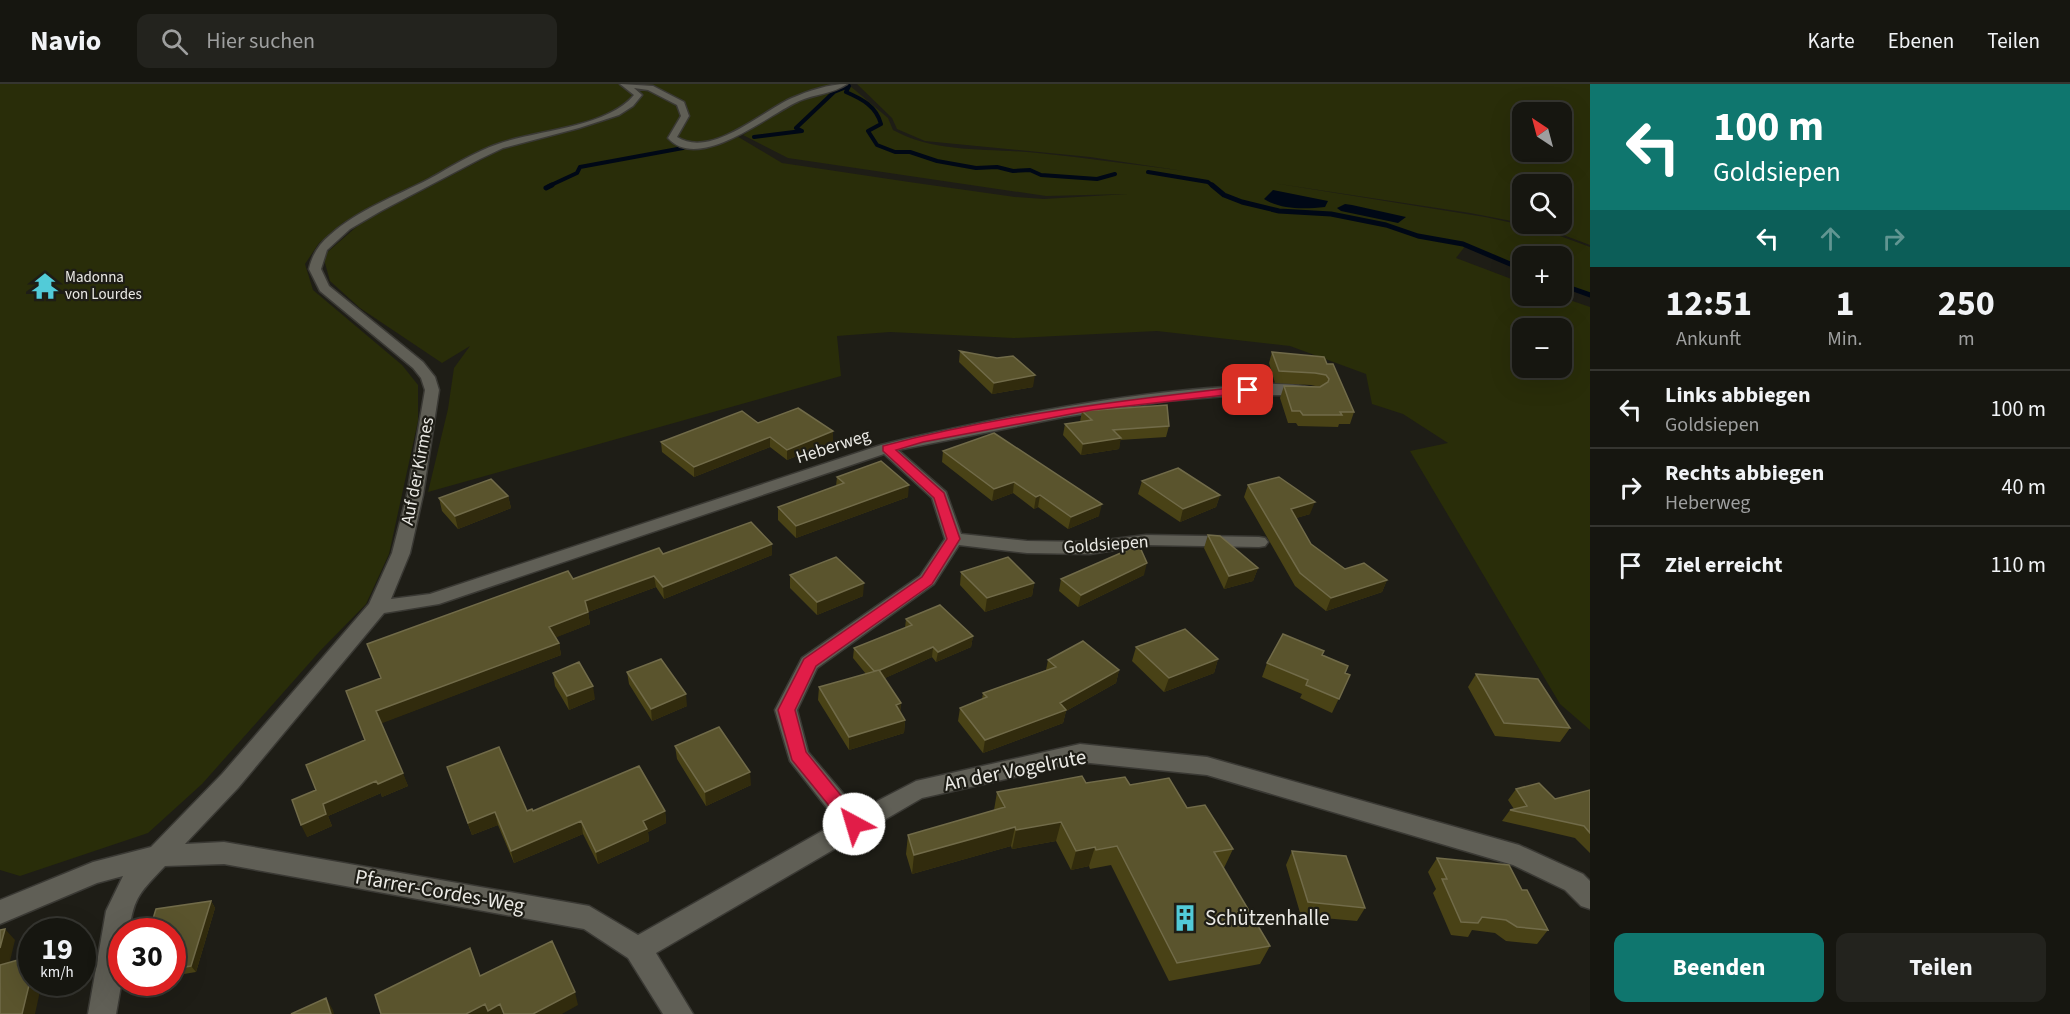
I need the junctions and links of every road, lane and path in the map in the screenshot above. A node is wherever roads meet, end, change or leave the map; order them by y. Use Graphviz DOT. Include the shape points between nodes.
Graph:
graph roads {
  1 [pos="843,84"];
  2 [pos="622,85"];
  3 [pos="1316,392"];
  4 [pos="887,448"];
  5 [pos="954,539"];
  6 [pos="1259,542"];
  7 [pos="378,607"];
  8 [pos="854,824"];
  9 [pos="158,856"];
  10 [pos="1590,898"];
  11 [pos="0,912"];
  12 [pos="638,949"];
  13 [pos="102,1014"];
  14 [pos="679,1014"];
  1 -- 2 [label="street" via="796,99 731,138 692,145 672,138 686,116 681,104 650,88"];
  2 -- 7 [label="street, Auf der Kirmes" via="638,95 631,106 604,118 497,147 363,217 336,236 317,260 315,270 324,288 418,365 432,390 401,553"];
  3 -- 4 [label="street, Heberweg" via="1218,392 1092,407"];
  4 -- 5 [label="street" via="940,496"];
  4 -- 7 [label="street, Heberweg" via="432,600"];
  5 -- 6 [label="street, Goldsiepen" via="1027,547 1090,548 1146,540"];
  5 -- 8 [label="street" via="927,580 809,663 786,710 798,755"];
  7 -- 9 [label="street, Auf der Kirmes" via="230,781"];
  8 -- 10 [label="street, An der Vogelrute" via="916,789 1080,753 1207,766 1520,856 1574,882"];
  8 -- 12 [label="street, An der Vogelrute"];
  9 -- 11 [label="street, Pfarrer-Cordes-Weg" via="93,873"];
  9 -- 12 [label="street, Pfarrer-Cordes-Weg" via="224,853 589,918"];
  9 -- 13 [label="street, Auf der Kirmes" via="128,888 119,911"];
  12 -- 14 [label="street, Pfarrer-Cordes-Weg"];
}
